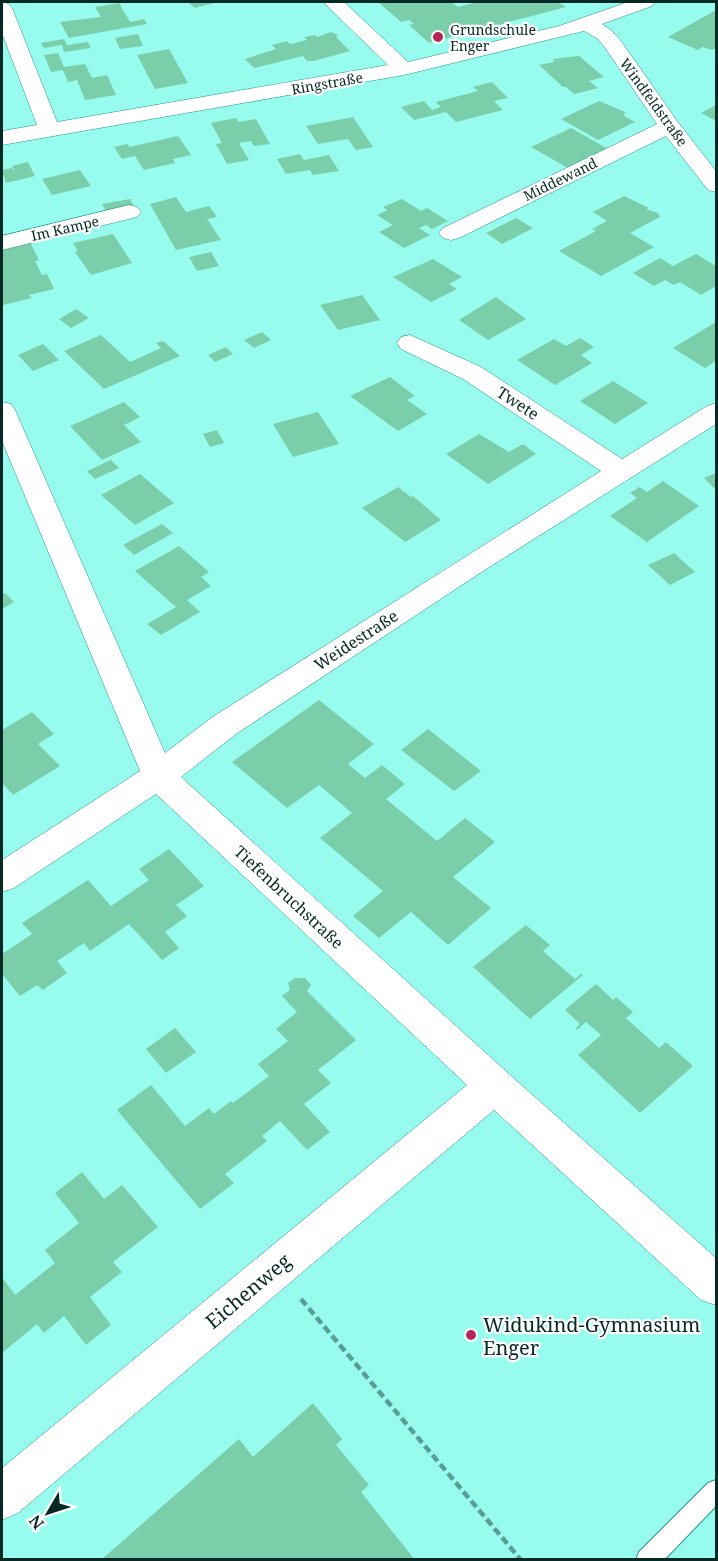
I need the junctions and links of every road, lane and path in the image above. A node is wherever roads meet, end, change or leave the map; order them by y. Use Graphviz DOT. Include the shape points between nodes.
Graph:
graph roads {
  1 [pos="333,2"];
  2 [pos="633,4"];
  3 [pos="2,8"];
  4 [pos="587,24"];
  5 [pos="404,69"];
  6 [pos="669,126"];
  7 [pos="50,131"];
  8 [pos="2,138"];
  9 [pos="717,186"];
  10 [pos="129,212"];
  11 [pos="451,233"];
  12 [pos="2,243"];
  13 [pos="410,343"];
  14 [pos="2,410"];
  15 [pos="717,412"];
  16 [pos="621,471"];
  17 [pos="158,776"];
  18 [pos="2,878"];
  19 [pos="495,1086"];
  20 [pos="275,1269"];
  21 [pos="717,1285"];
  22 [pos="717,1491"];
  23 [pos="2,1497"];
  24 [pos="521,1560"];
  25 [pos="647,1560"];
  1 -- 5 [label="street"];
  2 -- 4 [label="street, Ringstraße"];
  3 -- 7 [label="street"];
  4 -- 5 [label="street, Ringstraße"];
  4 -- 6 [label="street, Windfeldstraße" via="614,45"];
  5 -- 7 [label="street, Ringstraße"];
  6 -- 9 [label="street, Windfeldstraße"];
  6 -- 11 [label="street, Middewand"];
  7 -- 8 [label="street, Ringstraße"];
  10 -- 12 [label="street, Im Kampe"];
  13 -- 16 [label="street, Twete" via="472,373"];
  14 -- 17 [label="street, Tiefenbruchstraße"];
  15 -- 16 [label="street, Weidestraße"];
  16 -- 17 [label="street, Weidestraße" via="225,725"];
  17 -- 18 [label="street, Weidestraße"];
  17 -- 19 [label="street, Tiefenbruchstraße"];
  19 -- 20 [label="street, Eichenweg"];
  19 -- 21 [label="street, Tiefenbruchstraße"];
  20 -- 23 [label="street, Eichenweg"];
  20 -- 24 [label="path"];
  22 -- 25 [label="lane"];
}
